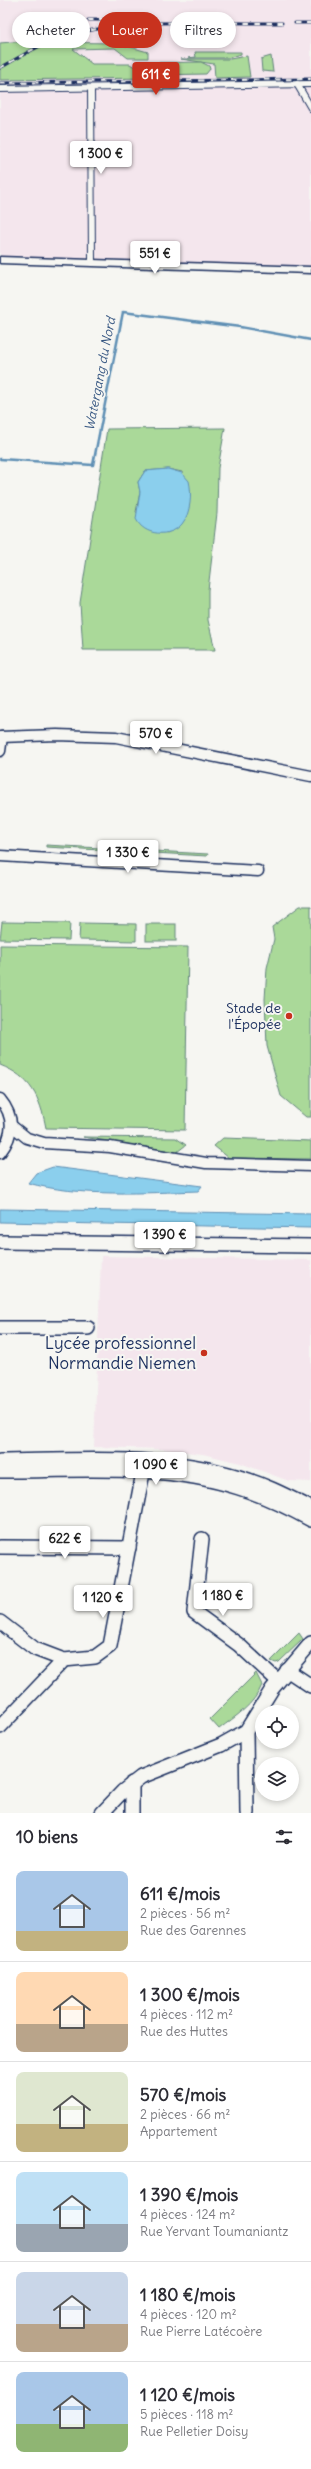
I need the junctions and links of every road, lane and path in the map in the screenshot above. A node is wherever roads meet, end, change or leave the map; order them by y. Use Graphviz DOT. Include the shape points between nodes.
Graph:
graph roads {
  1 [pos="297,84"];
  2 [pos="311,84"];
  3 [pos="91,88"];
  4 [pos="0,89"];
  5 [pos="311,108"];
  6 [pos="0,260"];
  7 [pos="92,262"];
  8 [pos="311,270"];
  9 [pos="1,737"];
  10 [pos="0,751"];
  11 [pos="311,776"];
  12 [pos="0,856"];
  13 [pos="258,871"];
  14 [pos="0,1099"];
  15 [pos="12,1126"];
  16 [pos="0,1153"];
  17 [pos="311,1166"];
  18 [pos="0,1242"];
  19 [pos="311,1246"];
  20 [pos="0,1328"];
  21 [pos="88,1328"];
  22 [pos="0,1461"];
  23 [pos="144,1468"];
  24 [pos="0,1471"];
  25 [pos="311,1508"];
  26 [pos="311,1520"];
  27 [pos="202,1539"];
  28 [pos="0,1547"];
  29 [pos="129,1548"];
  30 [pos="0,1622"];
  31 [pos="311,1643"];
  32 [pos="64,1660"];
  33 [pos="287,1670"];
  34 [pos="278,1681"];
  35 [pos="311,1686"];
  36 [pos="0,1728"];
  37 [pos="246,1731"];
  38 [pos="132,1783"];
  39 [pos="102,1813"];
  40 [pos="132,1813"];
  41 [pos="247,1813"];
  1 -- 2 [label="street"];
  1 -- 3 [label="street"];
  1 -- 5 [label="street"];
  3 -- 4 [label="street"];
  3 -- 7 [label="street"];
  6 -- 7 [label="main road"];
  7 -- 8 [label="main road"];
  9 -- 10 [label="street"];
  9 -- 11 [label="street" via="116,737"];
  12 -- 13 [label="street"];
  14 -- 15 [label="street" via="10,1113"];
  15 -- 16 [label="street" via="9,1140"];
  15 -- 17 [label="street" via="28,1138 44,1143 98,1146 213,1164"];
  18 -- 19 [label="street"];
  20 -- 21 [label="street"];
  22 -- 23 [label="street"];
  23 -- 24 [label="street"];
  23 -- 25 [label="street" via="180,1464 228,1472 277,1489"];
  23 -- 26 [label="street" via="236,1486 278,1502"];
  23 -- 29 [label="street"];
  27 -- 34 [label="street" via="194,1612 239,1645"];
  28 -- 29 [label="street"];
  29 -- 32 [label="street" via="110,1646 92,1658"];
  30 -- 32 [label="street" via="35,1649"];
  31 -- 33 [label="street"];
  32 -- 36 [label="street"];
  33 -- 34 [label="street"];
  33 -- 35 [label="street"];
  34 -- 37 [label="street"];
  37 -- 38 [label="street" via="221,1745 152,1771"];
  37 -- 41 [label="street"];
  38 -- 39 [label="street"];
  38 -- 40 [label="street"];
}
